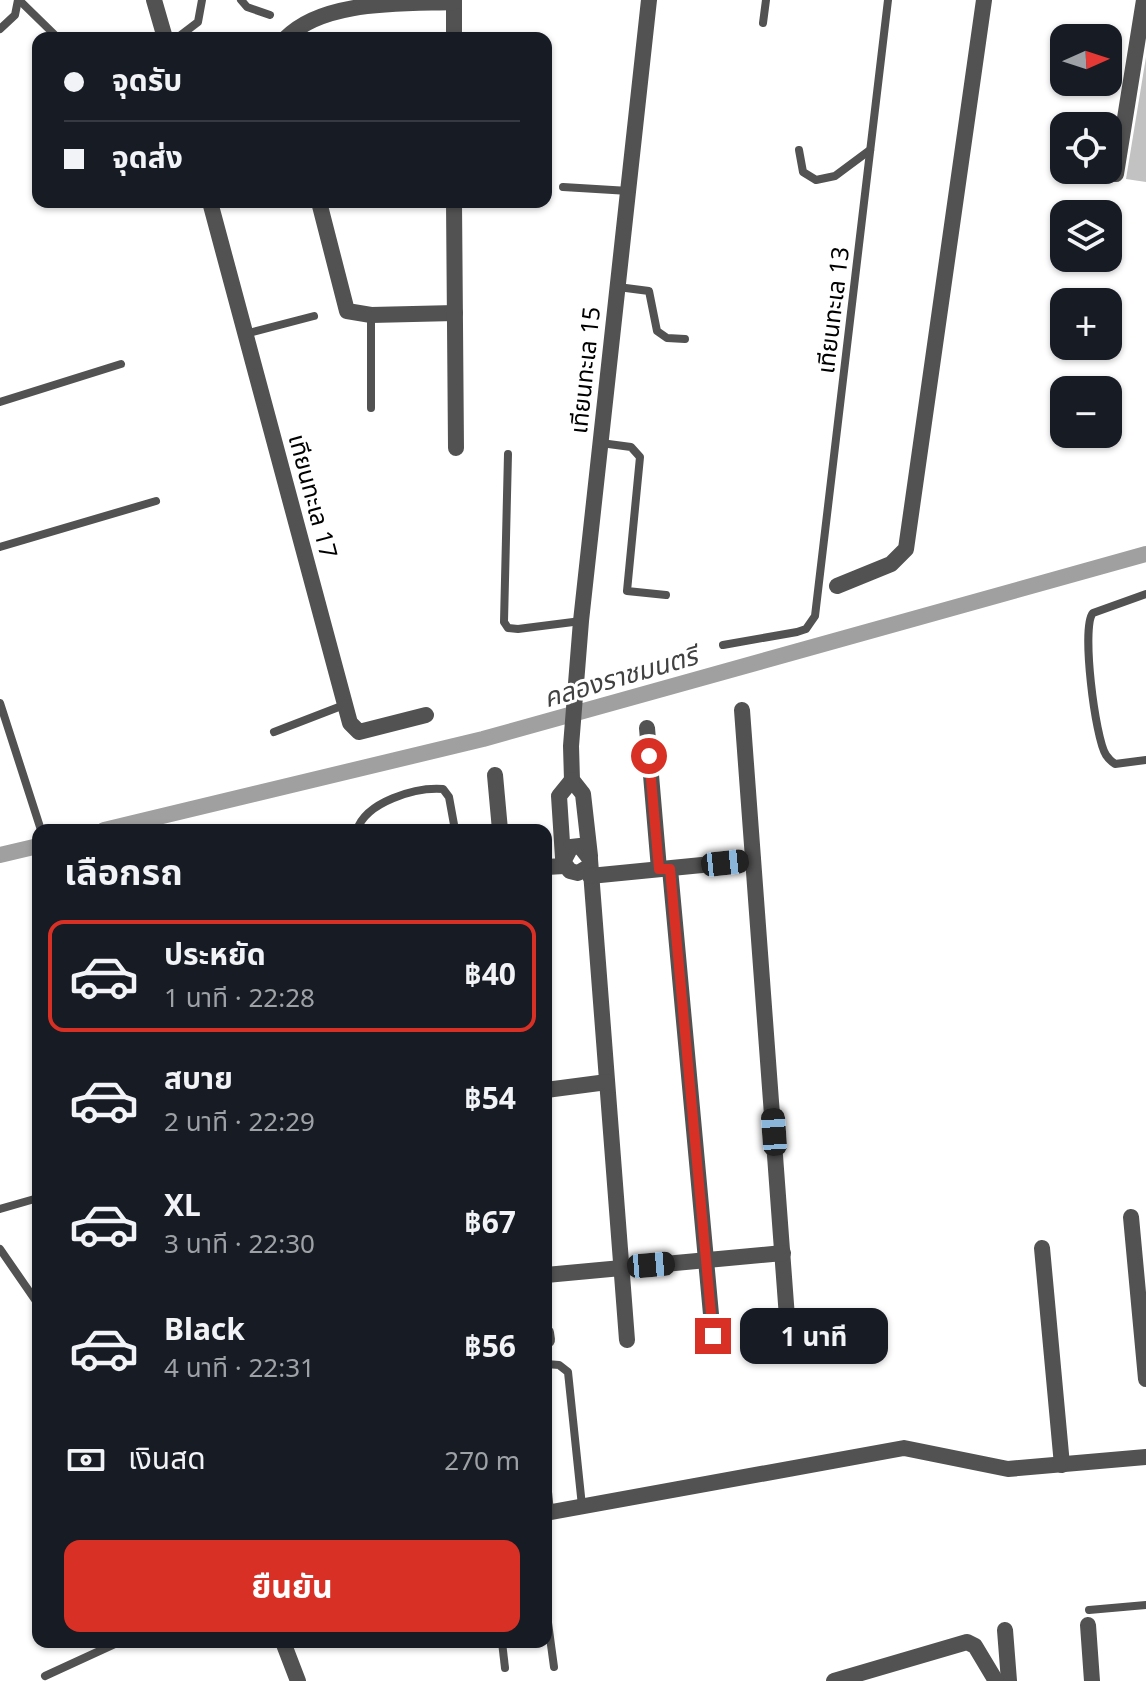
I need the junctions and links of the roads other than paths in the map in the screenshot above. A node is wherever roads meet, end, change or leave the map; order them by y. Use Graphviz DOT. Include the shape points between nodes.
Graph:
graph roads {
  1 [pos="19,0"];
  2 [pos="154,0"];
  3 [pos="202,0"];
  4 [pos="241,0"];
  5 [pos="649,0"];
  6 [pos="766,0"];
  7 [pos="888,0"];
  8 [pos="984,0"];
  9 [pos="1144,0"];
  10 [pos="454,1"];
  11 [pos="270,15"];
  12 [pos="763,23"];
  13 [pos="0,29"];
  14 [pos="52,32"];
  15 [pos="163,32"];
  16 [pos="185,32"];
  17 [pos="293,32"];
  18 [pos="454,32"];
  19 [pos="1122,120"];
  20 [pos="799,150"];
  21 [pos="870,150"];
  22 [pos="563,187"];
  23 [pos="629,191"];
  24 [pos="212,208"];
  25 [pos="320,208"];
  26 [pos="454,208"];
  27 [pos="618,287"];
  28 [pos="455,313"];
  29 [pos="371,315"];
  30 [pos="314,316"];
  31 [pos="245,335"];
  32 [pos="685,339"];
  33 [pos="121,364"];
  34 [pos="0,402"];
  35 [pos="371,408"];
  36 [pos="600,443"];
  37 [pos="456,448"];
  38 [pos="508,454"];
  39 [pos="156,501"];
  40 [pos="0,547"];
  41 [pos="837,586"];
  42 [pos="1146,594"];
  43 [pos="666,595"];
  44 [pos="581,621"];
  45 [pos="723,645"];
  46 [pos="0,703"];
  47 [pos="344,705"];
  48 [pos="742,710"];
  49 [pos="426,715"];
  50 [pos="647,728"];
  51 [pos="274,732"];
  52 [pos="1146,760"];
  53 [pos="495,775"];
  54 [pos="572,780"];
  55 [pos="39,824"];
  56 [pos="359,824"];
  57 [pos="454,824"];
  58 [pos="499,824"];
  59 [pos="753,860"];
  60 [pos="564,862"];
  61 [pos="552,865"];
  62 [pos="589,866"];
  63 [pos="665,869"];
  64 [pos="607,1082"];
  65 [pos="552,1089"];
  66 [pos="32,1200"];
  67 [pos="0,1209"];
  68 [pos="1131,1217"];
  69 [pos="1042,1248"];
  70 [pos="0,1249"];
  71 [pos="783,1253"];
  72 [pos="708,1260"];
  73 [pos="622,1268"];
  74 [pos="552,1274"];
  75 [pos="32,1295"];
  76 [pos="788,1331"];
  77 [pos="713,1336"];
  78 [pos="627,1340"];
  79 [pos="552,1364"];
  80 [pos="1146,1379"];
  81 [pos="1146,1457"];
  82 [pos="1062,1465"];
  83 [pos="582,1506"];
  84 [pos="552,1511"];
  85 [pos="1146,1605"];
  86 [pos="1088,1618"];
  87 [pos="1005,1630"];
  88 [pos="106,1648"];
  89 [pos="285,1648"];
  90 [pos="503,1648"];
  91 [pos="551,1648"];
  92 [pos="898,1663"];
  93 [pos="554,1667"];
  94 [pos="505,1668"];
  95 [pos="45,1676"];
  96 [pos="298,1681"];
  97 [pos="834,1681"];
  98 [pos="904,1681"];
  99 [pos="996,1681"];
  100 [pos="1009,1681"];
  101 [pos="1092,1681"];
  1 -- 13 [label="lane" via="15,15"];
  1 -- 14 [label="lane"];
  2 -- 15 [label="street"];
  3 -- 16 [label="lane" via="198,22"];
  4 -- 11 [label="lane"];
  5 -- 23 [label="street, เทียนทะเล 15"];
  6 -- 12 [label="lane"];
  7 -- 21 [label="lane, เทียนทะเล 13"];
  8 -- 41 [label="street" via="906,549 891,564"];
  9 -- 19 [label="street"];
  10 -- 17 [label="street" via="337,6"];
  10 -- 18 [label="street"];
  20 -- 21 [label="lane" via="803,172 816,180 835,176"];
  21 -- 45 [label="lane, เทียนทะเล 13" via="811,623 797,632"];
  22 -- 23 [label="lane"];
  23 -- 27 [label="street, เทียนทะเล 15"];
  24 -- 31 [label="street, เทียนทะเล 17"];
  25 -- 29 [label="street" via="343,305 347,311"];
  26 -- 28 [label="street"];
  27 -- 32 [label="lane" via="649,291 657,331"];
  27 -- 36 [label="street, เทียนทะเล 15"];
  28 -- 29 [label="street"];
  28 -- 37 [label="street"];
  29 -- 35 [label="lane"];
  30 -- 31 [label="lane"];
  31 -- 47 [label="street, เทียนทะเล 17"];
  33 -- 34 [label="lane"];
  36 -- 43 [label="lane" via="631,447 640,457 627,591"];
  36 -- 44 [label="street, เทียนทะเล 15"];
  38 -- 44 [label="lane" via="504,622 518,629"];
  39 -- 40 [label="lane"];
  42 -- 52 [label="lane" via="1093,613 1086,631 1107,757 1115,764"];
  44 -- 54 [label="street, เทียนทะเล 15"];
  46 -- 55 [label="lane"];
  47 -- 49 [label="street, เทียนทะเล 17" via="359,732"];
  47 -- 51 [label="lane"];
  48 -- 59 [label="street"];
  50 -- 63 [label="street"];
  53 -- 58 [label="street"];
  54 -- 60 [label="street" via="559,796"];
  54 -- 62 [label="street" via="583,794"];
  56 -- 57 [label="lane" via="388,801 443,789"];
  59 -- 63 [label="street"];
  59 -- 71 [label="street"];
  60 -- 61 [label="street"];
  60 -- 62 [label="street" via="567,849 576,845 584,848"];
  62 -- 63 [label="street"];
  62 -- 64 [label="street"];
  63 -- 72 [label="street"];
  64 -- 65 [label="street"];
  64 -- 73 [label="street"];
  66 -- 67 [label="lane"];
  68 -- 80 [label="street"];
  69 -- 82 [label="street"];
  70 -- 75 [label="lane"];
  71 -- 72 [label="street"];
  71 -- 76 [label="street"];
  72 -- 73 [label="street"];
  72 -- 77 [label="street"];
  73 -- 74 [label="street"];
  73 -- 78 [label="street"];
  79 -- 83 [label="lane" via="568,1372"];
  81 -- 82 [label="street"];
  82 -- 83 [label="street" via="999,1469 904,1448"];
  83 -- 84 [label="street"];
  85 -- 86 [label="lane"];
  86 -- 101 [label="street"];
  87 -- 100 [label="street"];
  88 -- 95 [label="lane"];
  89 -- 96 [label="street"];
  90 -- 94 [label="lane"];
  91 -- 93 [label="lane"];
  92 -- 97 [label="street"];
  92 -- 98 [label="street"];
  92 -- 99 [label="street" via="967,1642 975,1646"];
}
